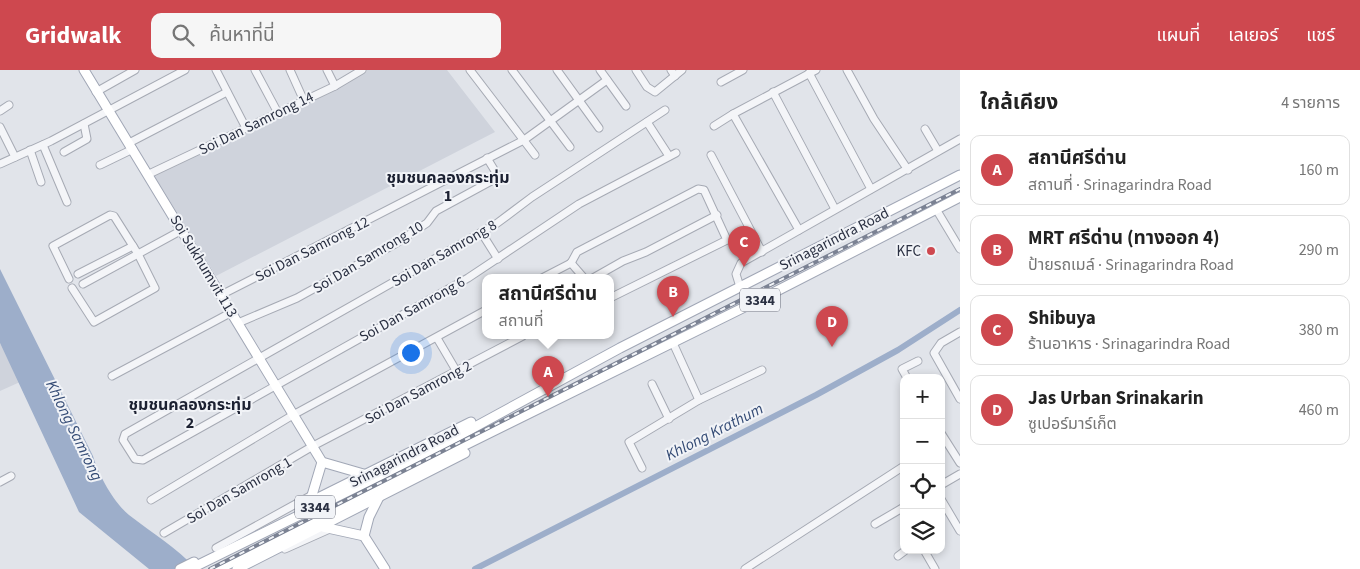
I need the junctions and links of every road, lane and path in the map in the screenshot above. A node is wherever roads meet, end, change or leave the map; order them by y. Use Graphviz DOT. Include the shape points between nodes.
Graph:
graph roads {
  1 [pos="84,70"];
  2 [pos="134,70"];
  3 [pos="185,70"];
  4 [pos="216,70"];
  5 [pos="256,70"];
  6 [pos="290,70"];
  7 [pos="327,70"];
  8 [pos="362,70"];
  9 [pos="470,70"];
  10 [pos="512,70"];
  11 [pos="557,70"];
  12 [pos="600,70"];
  13 [pos="636,70"];
  14 [pos="682,70"];
  15 [pos="743,70"];
  16 [pos="848,70"];
  17 [pos="812,72"];
  18 [pos="673,73"];
  19 [pos="607,80"];
  20 [pos="720,82"];
  21 [pos="336,86"];
  22 [pos="96,92"];
  23 [pos="227,92"];
  24 [pos="773,92"];
  25 [pos="580,100"];
  26 [pos="304,101"];
  27 [pos="9,105"];
  28 [pos="626,106"];
  29 [pos="110,110"];
  30 [pos="665,110"];
  31 [pos="0,111"];
  32 [pos="278,113"];
  33 [pos="734,114"];
  34 [pos="551,122"];
  35 [pos="647,122"];
  36 [pos="84,124"];
  37 [pos="714,126"];
  38 [pos="0,127"];
  39 [pos="246,128"];
  40 [pos="598,128"];
  41 [pos="925,129"];
  42 [pos="960,139"];
  43 [pos="524,140"];
  44 [pos="43,145"];
  45 [pos="131,146"];
  46 [pos="570,147"];
  47 [pos="30,150"];
  48 [pos="938,151"];
  49 [pos="64,152"];
  50 [pos="535,155"];
  51 [pos="711,155"];
  52 [pos="15,157"];
  53 [pos="487,158"];
  54 [pos="0,164"];
  55 [pos="100,165"];
  56 [pos="908,170"];
  57 [pos="149,174"];
  58 [pos="960,175"];
  59 [pos="41,182"];
  60 [pos="871,189"];
  61 [pos="960,197"];
  62 [pos="67,202"];
  63 [pos="835,209"];
  64 [pos="936,209"];
  65 [pos="717,215"];
  66 [pos="182,230"];
  67 [pos="799,230"];
  68 [pos="481,232"];
  69 [pos="133,246"];
  70 [pos="960,249"];
  71 [pos="762,252"];
  72 [pos="138,254"];
  73 [pos="498,259"];
  74 [pos="571,263"];
  75 [pos="78,274"];
  76 [pos="551,274"];
  77 [pos="581,274"];
  78 [pos="600,274"];
  79 [pos="69,279"];
  80 [pos="83,284"];
  81 [pos="740,287"];
  82 [pos="72,288"];
  83 [pos="221,295"];
  84 [pos="614,296"];
  85 [pos="232,312"];
  86 [pos="482,312"];
  87 [pos="238,323"];
  88 [pos="960,332"];
  89 [pos="437,338"];
  90 [pos="518,339"];
  91 [pos="673,343"];
  92 [pos="260,358"];
  93 [pos="918,361"];
  94 [pos="762,370"];
  95 [pos="457,372"];
  96 [pos="905,374"];
  97 [pos="112,376"];
  98 [pos="652,384"];
  99 [pos="276,385"];
  100 [pos="548,386"];
  101 [pos="960,399"];
  102 [pos="558,400"];
  103 [pos="700,400"];
  104 [pos="293,415"];
  105 [pos="668,419"];
  106 [pos="945,439"];
  107 [pos="313,446"];
  108 [pos="129,450"];
  109 [pos="322,462"];
  110 [pos="960,463"];
  111 [pos="642,468"];
  112 [pos="900,469"];
  113 [pos="367,474"];
  114 [pos="960,474"];
  115 [pos="11,476"];
  116 [pos="0,482"];
  117 [pos="945,483"];
  118 [pos="379,497"];
  119 [pos="311,499"];
  120 [pos="151,500"];
  121 [pos="945,506"];
  122 [pos="900,512"];
  123 [pos="875,524"];
  124 [pos="328,527"];
  125 [pos="960,531"];
  126 [pos="164,533"];
  127 [pos="364,536"];
  128 [pos="216,548"];
  129 [pos="901,554"];
  130 [pos="926,554"];
  131 [pos="898,556"];
  132 [pos="180,569"];
  133 [pos="190,569"];
  134 [pos="219,569"];
  135 [pos="236,569"];
  136 [pos="242,569"];
  137 [pos="385,569"];
  138 [pos="745,569"];
  139 [pos="935,569"];
  1 -- 22 [label="main road, Soi Sukhumvit 113"];
  2 -- 22 [label="street"];
  3 -- 29 [label="street"];
  4 -- 23 [label="street"];
  5 -- 32 [label="street"];
  6 -- 26 [label="street"];
  7 -- 21 [label="street"];
  8 -- 21 [label="street, Soi Dan Samrong 14"];
  9 -- 43 [label="street"];
  10 -- 34 [label="street"];
  11 -- 25 [label="street"];
  12 -- 19 [label="street"];
  13 -- 18 [label="street" via="647,87 655,92"];
  14 -- 18 [label="street"];
  15 -- 20 [label="street"];
  16 -- 56 [label="street" via="874,119"];
  17 -- 24 [label="street"];
  17 -- 60 [label="street"];
  19 -- 25 [label="street, Soi Dan Samrong 12"];
  19 -- 28 [label="street"];
  21 -- 26 [label="street, Soi Dan Samrong 14"];
  22 -- 29 [label="main road, Soi Sukhumvit 113"];
  23 -- 39 [label="street"];
  23 -- 45 [label="street"];
  24 -- 33 [label="street"];
  24 -- 63 [label="street"];
  25 -- 34 [label="street, Soi Dan Samrong 12"];
  25 -- 40 [label="street"];
  26 -- 32 [label="street, Soi Dan Samrong 14"];
  27 -- 31 [label="street"];
  29 -- 36 [label="street"];
  29 -- 45 [label="main road, Soi Sukhumvit 113"];
  30 -- 35 [label="street, Soi Dan Samrong 8"];
  32 -- 39 [label="street, Soi Dan Samrong 14"];
  33 -- 37 [label="street"];
  33 -- 67 [label="street"];
  34 -- 43 [label="street, Soi Dan Samrong 12"];
  34 -- 46 [label="street"];
  35 -- 68 [label="street, Soi Dan Samrong 8"];
  35 -- 73 [label="street, Soi Dan Samrong 6" via="672,154 579,204"];
  36 -- 44 [label="street"];
  36 -- 49 [label="street" via="87,139"];
  38 -- 52 [label="street"];
  39 -- 57 [label="street, Soi Dan Samrong 14"];
  41 -- 48 [label="street"];
  42 -- 48 [label="street"];
  43 -- 50 [label="street"];
  43 -- 53 [label="street, Soi Dan Samrong 12"];
  44 -- 47 [label="street"];
  44 -- 62 [label="street"];
  45 -- 55 [label="street"];
  45 -- 57 [label="main road, Soi Sukhumvit 113"];
  47 -- 52 [label="street"];
  47 -- 59 [label="street"];
  48 -- 56 [label="street"];
  51 -- 71 [label="street"];
  52 -- 54 [label="street"];
  53 -- 83 [label="street, Soi Dan Samrong 12"];
  53 -- 87 [label="street, Soi Dan Samrong 10" via="498,176 495,179 436,210 427,223 395,244 297,298"];
  56 -- 60 [label="street"];
  57 -- 66 [label="main road, Soi Sukhumvit 113"];
  58 -- 81 [label="main road, Srinagarindra Road / 3344"];
  60 -- 63 [label="street"];
  61 -- 64 [label="main road, Srinagarindra Road / 3344"];
  63 -- 67 [label="street"];
  64 -- 70 [label="street"];
  64 -- 91 [label="main road, Srinagarindra Road / 3344"];
  65 -- 74 [label="street" via="704,190 698,189 577,252"];
  65 -- 78 [label="street"];
  65 -- 84 [label="street" via="727,240"];
  66 -- 72 [label="street"];
  66 -- 83 [label="main road, Soi Sukhumvit 113"];
  67 -- 71 [label="street"];
  68 -- 73 [label="street"];
  68 -- 92 [label="street, Soi Dan Samrong 8"];
  69 -- 72 [label="street"];
  69 -- 75 [label="street"];
  69 -- 79 [label="street" via="114,216 110,215 53,246"];
  71 -- 81 [label="street" via="741,264 736,274"];
  72 -- 80 [label="street"];
  72 -- 82 [label="street" via="155,288 98,320 91,320"];
  73 -- 99 [label="street, Soi Dan Samrong 6"];
  74 -- 76 [label="street"];
  74 -- 77 [label="street"];
  75 -- 79 [label="street"];
  75 -- 80 [label="street" via="83,278"];
  79 -- 82 [label="street"];
  80 -- 82 [label="street" via="79,289"];
  81 -- 100 [label="main road, Srinagarindra Road / 3344"];
  83 -- 85 [label="main road, Soi Sukhumvit 113"];
  85 -- 87 [label="main road, Soi Sukhumvit 113"];
  85 -- 97 [label="street"];
  86 -- 89 [label="street"];
  87 -- 92 [label="main road, Soi Sukhumvit 113"];
  88 -- 101 [label="street" via="942,343 934,353"];
  89 -- 95 [label="street"];
  89 -- 104 [label="street"];
  90 -- 95 [label="street, Soi Dan Samrong 2"];
  91 -- 102 [label="main road, Srinagarindra Road / 3344"];
  91 -- 103 [label="street"];
  92 -- 99 [label="main road, Soi Sukhumvit 113"];
  92 -- 108 [label="street, Soi Dan Samrong 8" via="125,434 123,440"];
  93 -- 96 [label="street" via="902,369"];
  94 -- 103 [label="street"];
  95 -- 107 [label="street, Soi Dan Samrong 2"];
  98 -- 105 [label="street"];
  99 -- 104 [label="main road, Soi Sukhumvit 113"];
  99 -- 108 [label="street, Soi Dan Samrong 6" via="144,460 135,460"];
  100 -- 113 [label="main road, Srinagarindra Road / 3344"];
  100 -- 133 [label="main road, Srinagarindra Road / 3344" via="440,446"];
  102 -- 118 [label="main road, Srinagarindra Road / 3344" via="502,434"];
  102 -- 134 [label="main road, Srinagarindra Road / 3344"];
  103 -- 105 [label="street"];
  104 -- 107 [label="main road, Soi Sukhumvit 113"];
  104 -- 120 [label="street"];
  105 -- 111 [label="street" via="629,442"];
  106 -- 110 [label="street"];
  107 -- 109 [label="main road, Soi Sukhumvit 113"];
  107 -- 126 [label="street, Soi Dan Samrong 1"];
  109 -- 113 [label="main road"];
  109 -- 119 [label="main road"];
  112 -- 138 [label="street"];
  113 -- 119 [label="main road, Srinagarindra Road / 3344"];
  114 -- 117 [label="street"];
  115 -- 116 [label="street"];
  118 -- 124 [label="main road, Srinagarindra Road / 3344"];
  118 -- 127 [label="main road"];
  119 -- 128 [label="street"];
  119 -- 132 [label="main road, Srinagarindra Road / 3344" via="278,520"];
  121 -- 125 [label="street"];
  122 -- 123 [label="street"];
  124 -- 127 [label="main road"];
  124 -- 135 [label="main road, Srinagarindra Road / 3344"];
  124 -- 136 [label="street"];
  127 -- 137 [label="main road"];
  129 -- 131 [label="street"];
  130 -- 139 [label="street"];
}
